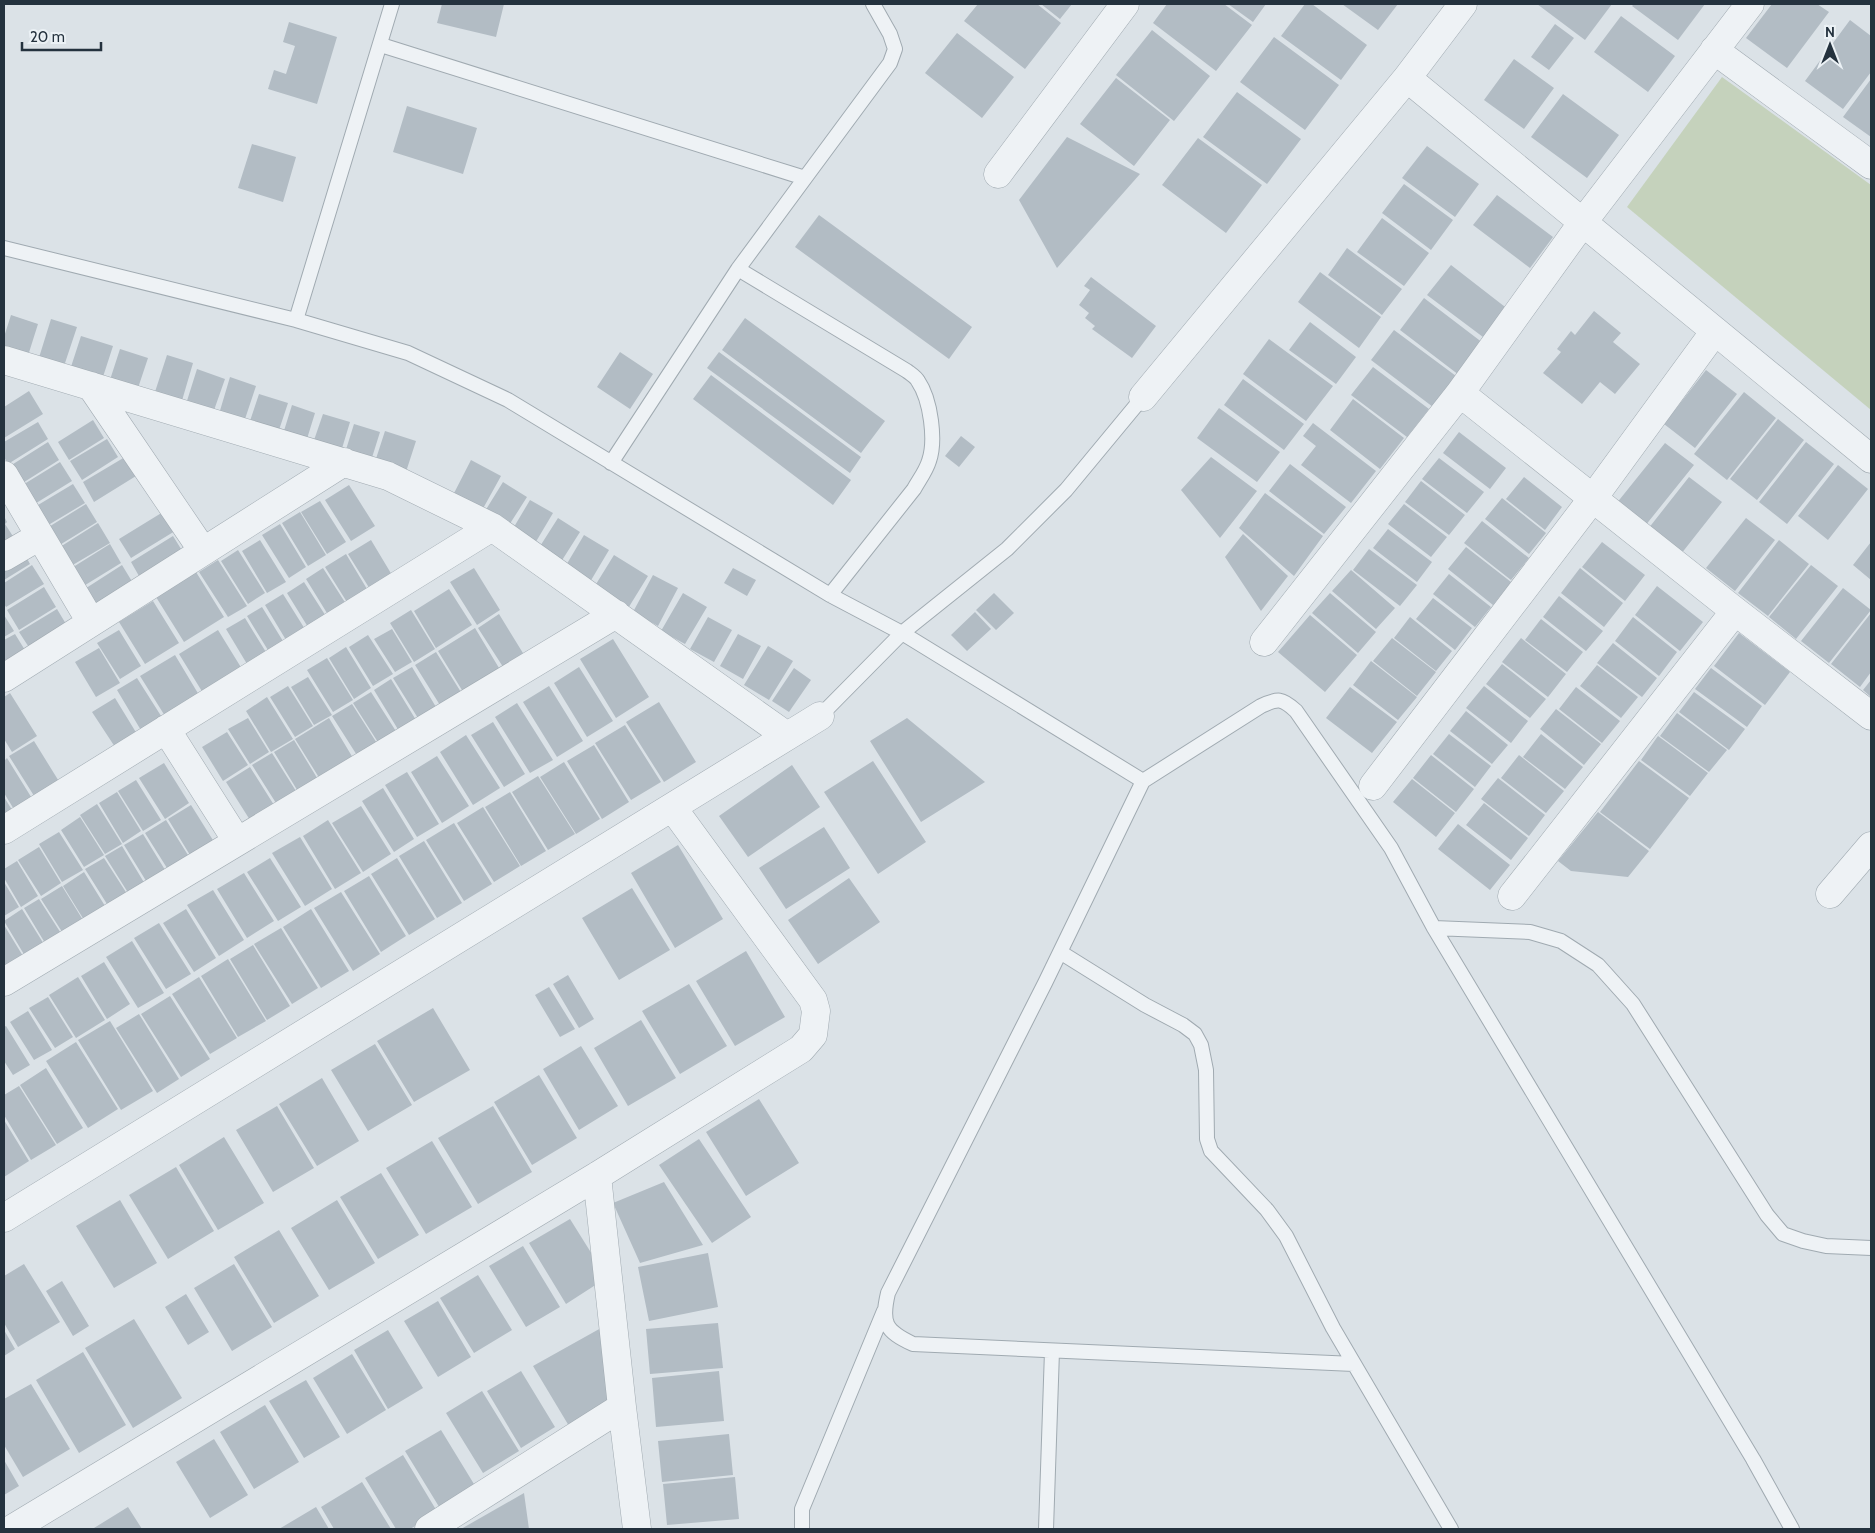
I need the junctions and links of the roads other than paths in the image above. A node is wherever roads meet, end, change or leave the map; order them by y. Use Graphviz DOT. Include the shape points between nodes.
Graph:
graph roads {
  1 [pos="392,4"];
  2 [pos="873,4"];
  3 [pos="1125,4"];
  4 [pos="1462,4"];
  5 [pos="1750,4"];
  6 [pos="381,45"];
  7 [pos="1714,50"];
  8 [pos="1407,78"];
  9 [pos="1871,166"];
  10 [pos="998,174"];
  11 [pos="805,178"];
  12 [pos="1583,222"];
  13 [pos="4,248"];
  14 [pos="738,269"];
  15 [pos="296,320"];
  16 [pos="1715,331"];
  17 [pos="4,360"];
  18 [pos="91,386"];
  19 [pos="1460,393"];
  20 [pos="1144,397"];
  21 [pos="1871,459"];
  22 [pos="344,462"];
  23 [pos="611,463"];
  24 [pos="4,475"];
  25 [pos="1593,498"];
  26 [pos="492,527"];
  27 [pos="40,536"];
  28 [pos="203,551"];
  29 [pos="4,558"];
  30 [pos="830,595"];
  31 [pos="1735,611"];
  32 [pos="616,614"];
  33 [pos="91,622"];
  34 [pos="902,633"];
  35 [pos="1264,642"];
  36 [pos="4,678"];
  37 [pos="820,716"];
  38 [pos="1871,716"];
  39 [pos="166,729"];
  40 [pos="787,736"];
  41 [pos="1144,781"];
  42 [pos="1373,786"];
  43 [pos="672,807"];
  44 [pos="4,830"];
  45 [pos="237,841"];
  46 [pos="1871,846"];
  47 [pos="1830,894"];
  48 [pos="1512,896"];
  49 [pos="1434,928"];
  50 [pos="1060,952"];
  51 [pos="4,982"];
  52 [pos="597,1176"];
  53 [pos="4,1218"];
  54 [pos="1871,1248"];
  55 [pos="884,1311"];
  56 [pos="1052,1351"];
  57 [pos="1354,1364"];
  58 [pos="622,1407"];
  59 [pos="12,1529"];
  60 [pos="429,1529"];
  61 [pos="637,1529"];
  62 [pos="802,1529"];
  63 [pos="1046,1529"];
  64 [pos="1451,1529"];
  65 [pos="1792,1529"];
  1 -- 6 [label="lane"];
  2 -- 11 [label="lane" via="895,49 890,63"];
  3 -- 10 [label="street"];
  4 -- 8 [label="street"];
  5 -- 7 [label="street"];
  6 -- 11 [label="lane"];
  6 -- 15 [label="lane"];
  7 -- 9 [label="street"];
  7 -- 12 [label="street"];
  8 -- 12 [label="street"];
  8 -- 20 [label="street"];
  11 -- 14 [label="lane"];
  12 -- 16 [label="street"];
  12 -- 19 [label="street"];
  13 -- 15 [label="lane"];
  14 -- 23 [label="lane"];
  14 -- 30 [label="lane" via="907,371 918,381 930,413 932,435 924,473"];
  15 -- 23 [label="lane" via="408,353 508,400"];
  16 -- 21 [label="street"];
  16 -- 25 [label="street"];
  17 -- 18 [label="street"];
  18 -- 22 [label="street"];
  18 -- 28 [label="street"];
  19 -- 25 [label="street"];
  19 -- 35 [label="street"];
  20 -- 34 [label="lane" via="1066,490 1008,549"];
  22 -- 26 [label="street" via="388,476"];
  22 -- 28 [label="street"];
  23 -- 30 [label="lane"];
  24 -- 27 [label="street"];
  25 -- 31 [label="street"];
  25 -- 42 [label="street"];
  26 -- 32 [label="street"];
  26 -- 39 [label="street"];
  27 -- 29 [label="street"];
  27 -- 33 [label="street"];
  28 -- 33 [label="street"];
  30 -- 34 [label="lane"];
  31 -- 38 [label="street"];
  31 -- 48 [label="street"];
  32 -- 40 [label="street"];
  32 -- 45 [label="street"];
  33 -- 36 [label="street"];
  34 -- 37 [label="lane"];
  34 -- 41 [label="lane"];
  37 -- 40 [label="street"];
  39 -- 44 [label="street"];
  39 -- 45 [label="street"];
  40 -- 43 [label="street"];
  41 -- 49 [label="lane" via="1260,706 1274,700 1286,701 1391,848"];
  41 -- 50 [label="lane"];
  43 -- 52 [label="street" via="813,1000 816,1011 814,1035 801,1049"];
  43 -- 53 [label="street"];
  45 -- 51 [label="street"];
  46 -- 47 [label="street"];
  49 -- 54 [label="lane" via="1530,932 1561,941 1598,965 1633,1004 1767,1215 1783,1234 1826,1246"];
  49 -- 65 [label="lane"];
  50 -- 55 [label="lane" via="888,1293"];
  50 -- 57 [label="lane" via="1195,1034 1201,1045 1206,1070 1207,1139 1211,1151 1268,1210 1286,1236"];
  52 -- 58 [label="street"];
  52 -- 59 [label="street"];
  55 -- 56 [label="lane" via="887,1326 895,1336 913,1344"];
  55 -- 62 [label="lane" via="802,1509"];
  56 -- 57 [label="lane"];
  56 -- 63 [label="lane"];
  57 -- 64 [label="lane"];
  58 -- 60 [label="street"];
  58 -- 61 [label="street"];
}
